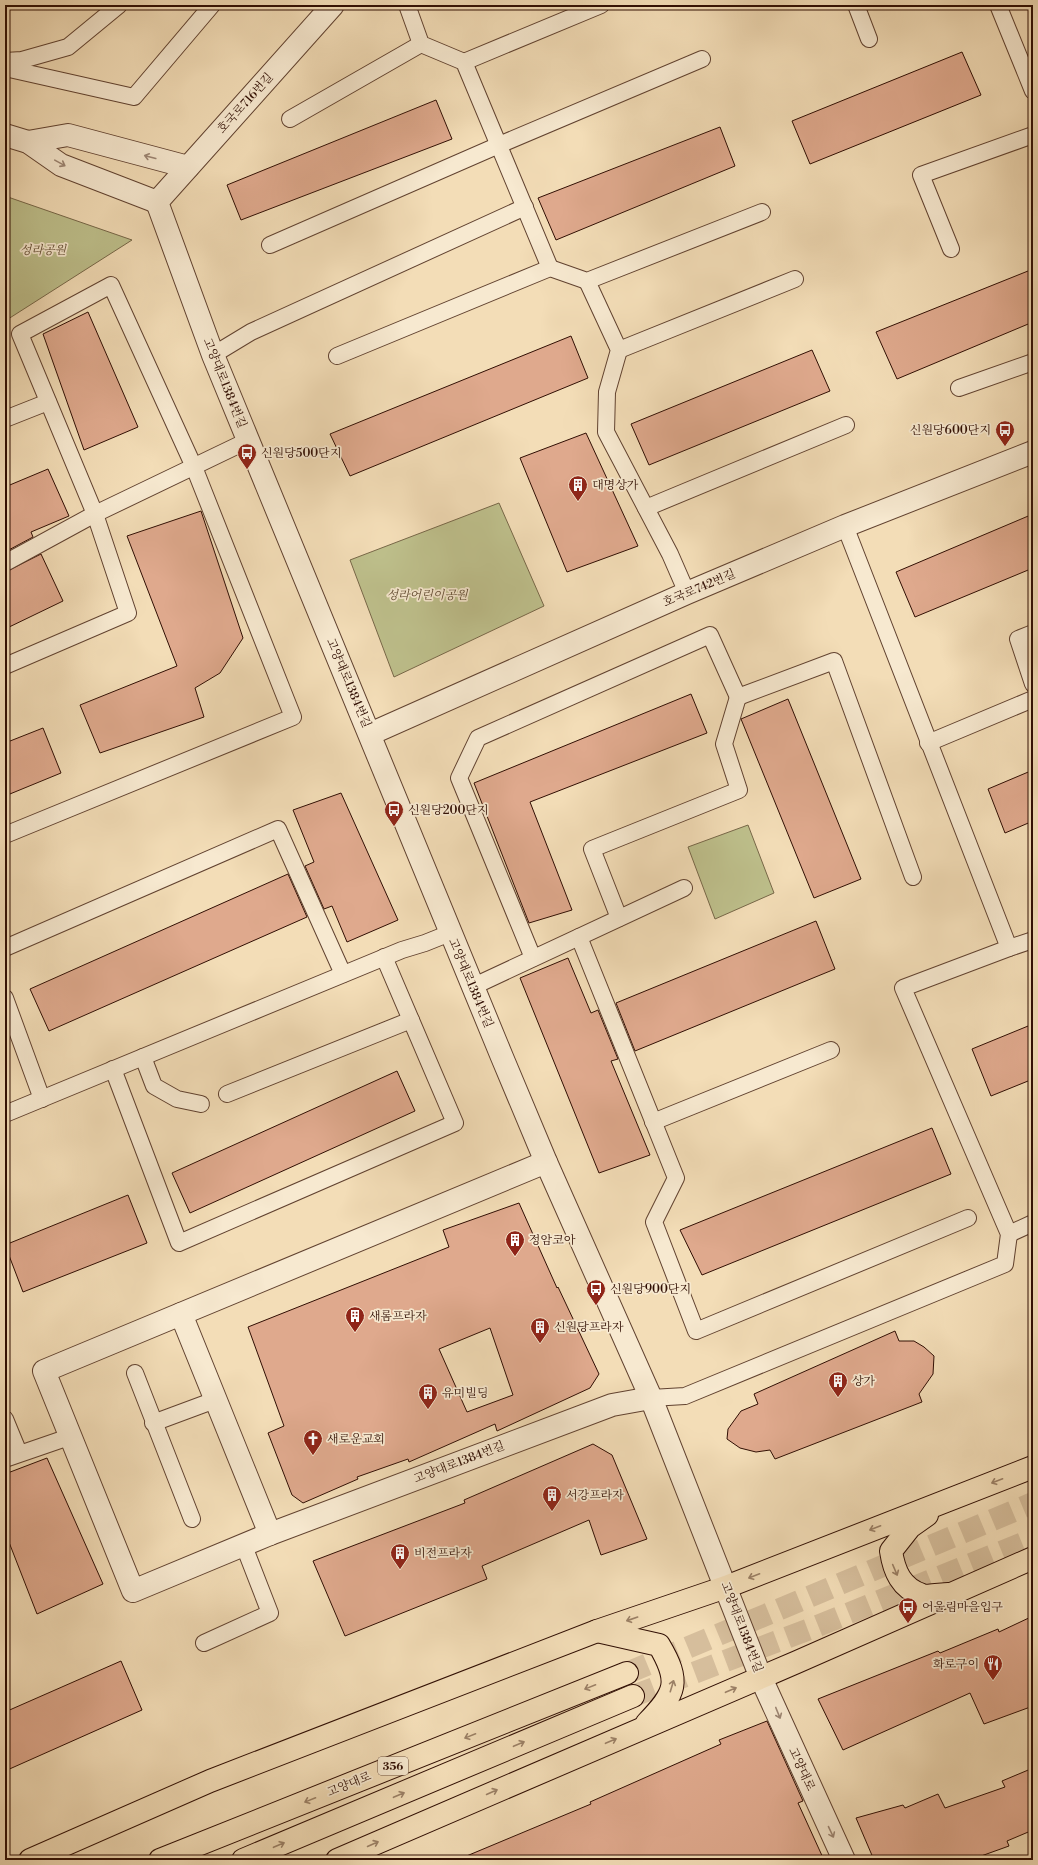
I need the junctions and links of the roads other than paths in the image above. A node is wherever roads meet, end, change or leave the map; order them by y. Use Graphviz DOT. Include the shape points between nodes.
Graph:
graph roads {
  1 [pos="119,5"];
  2 [pos="212,5"];
  3 [pos="333,5"];
  4 [pos="407,5"];
  5 [pos="601,5"];
  6 [pos="856,5"];
  7 [pos="998,5"];
  8 [pos="869,39"];
  9 [pos="421,44"];
  10 [pos="702,59"];
  11 [pos="5,61"];
  12 [pos="464,62"];
  13 [pos="5,68"];
  14 [pos="1033,91"];
  15 [pos="290,119"];
  16 [pos="5,134"];
  17 [pos="1033,135"];
  18 [pos="28,142"];
  19 [pos="498,145"];
  20 [pos="188,167"];
  21 [pos="158,202"];
  22 [pos="525,208"];
  23 [pos="762,212"];
  24 [pos="270,245"];
  25 [pos="951,249"];
  26 [pos="550,268"];
  27 [pos="795,279"];
  28 [pos="587,281"];
  29 [pos="619,350"];
  30 [pos="213,355"];
  31 [pos="337,356"];
  32 [pos="1033,362"];
  33 [pos="959,388"];
  34 [pos="48,402"];
  35 [pos="5,420"];
  36 [pos="846,425"];
  37 [pos="249,440"];
  38 [pos="1033,452"];
  39 [pos="194,467"];
  40 [pos="646,508"];
  41 [pos="95,514"];
  42 [pos="845,526"];
  43 [pos="5,563"];
  44 [pos="687,593"];
  45 [pos="1033,633"];
  46 [pos="5,666"];
  47 [pos="1033,684"];
  48 [pos="738,697"];
  49 [pos="1033,699"];
  50 [pos="370,734"];
  51 [pos="928,743"];
  52 [pos="5,835"];
  53 [pos="913,876"];
  54 [pos="684,888"];
  55 [pos="619,918"];
  56 [pos="450,933"];
  57 [pos="579,936"];
  58 [pos="1033,940"];
  59 [pos="5,948"];
  60 [pos="1009,948"];
  61 [pos="384,957"];
  62 [pos="533,958"];
  63 [pos="343,974"];
  64 [pos="472,987"];
  65 [pos="5,998"];
  66 [pos="411,1020"];
  67 [pos="831,1050"];
  68 [pos="144,1057"];
  69 [pos="113,1070"];
  70 [pos="228,1094"];
  71 [pos="42,1099"];
  72 [pos="201,1104"];
  73 [pos="5,1114"];
  74 [pos="653,1122"];
  75 [pos="546,1162"];
  76 [pos="968,1218"];
  77 [pos="1033,1223"];
  78 [pos="1009,1234"];
  79 [pos="181,1314"];
  80 [pos="135,1373"];
  81 [pos="651,1398"];
  82 [pos="216,1400"];
  83 [pos="5,1419"];
  84 [pos="153,1423"];
  85 [pos="69,1437"];
  86 [pos="12,1456"];
  87 [pos="1033,1468"];
  88 [pos="946,1501"];
  89 [pos="192,1519"];
  90 [pos="270,1534"];
  91 [pos="244,1546"];
  92 [pos="1033,1558"];
  93 [pos="726,1587"];
  94 [pos="956,1593"];
  95 [pos="597,1631"];
  96 [pos="204,1643"];
  97 [pos="626,1673"];
  98 [pos="761,1678"];
  99 [pos="633,1696"];
  100 [pos="642,1728"];
  101 [pos="30,1860"];
  102 [pos="160,1860"];
  103 [pos="243,1860"];
  104 [pos="337,1860"];
  105 [pos="844,1860"];
  1 -- 11 [label="lane" via="68,47 22,60"];
  2 -- 13 [label="lane" via="134,97"];
  3 -- 20 [label="street, 호국로716번길"];
  4 -- 9 [label="lane"];
  5 -- 12 [label="lane"];
  6 -- 8 [label="lane"];
  7 -- 14 [label="lane"];
  9 -- 12 [label="lane"];
  9 -- 15 [label="lane"];
  10 -- 19 [label="lane"];
  12 -- 19 [label="lane"];
  16 -- 18 [label="street"];
  17 -- 25 [label="lane" via="921,175"];
  20 -- 18 [label="street, one-way" via="68,135"];
  18 -- 21 [label="street, one-way" via="62,165"];
  19 -- 22 [label="lane"];
  19 -- 24 [label="lane"];
  20 -- 21 [label="street, 호국로716번길"];
  21 -- 30 [label="street, 고양대로1384번길"];
  22 -- 26 [label="lane"];
  22 -- 30 [label="lane" via="251,332"];
  23 -- 28 [label="lane"];
  26 -- 28 [label="lane"];
  26 -- 31 [label="lane"];
  27 -- 29 [label="lane"];
  28 -- 29 [label="lane"];
  29 -- 40 [label="lane" via="607,392 606,432"];
  30 -- 37 [label="street, 고양대로1384번길"];
  32 -- 33 [label="lane"];
  34 -- 35 [label="lane"];
  34 -- 39 [label="lane" via="20,334 111,285"];
  34 -- 41 [label="lane"];
  36 -- 40 [label="lane"];
  37 -- 39 [label="lane"];
  37 -- 50 [label="street, 고양대로1384번길"];
  38 -- 42 [label="street, 호국로742번길"];
  39 -- 41 [label="lane"];
  39 -- 52 [label="lane" via="293,717"];
  40 -- 44 [label="lane"];
  41 -- 43 [label="lane"];
  41 -- 46 [label="lane" via="128,613"];
  42 -- 44 [label="street, 호국로742번길"];
  42 -- 51 [label="lane"];
  44 -- 50 [label="street, 호국로742번길"];
  45 -- 47 [label="lane" via="1018,639"];
  48 -- 53 [label="lane" via="834,661"];
  48 -- 55 [label="lane" via="724,744 739,790 592,849"];
  48 -- 62 [label="lane" via="710,635 478,738 459,778"];
  49 -- 51 [label="lane"];
  50 -- 56 [label="street, 고양대로1384번길"];
  51 -- 60 [label="lane"];
  54 -- 55 [label="lane"];
  55 -- 57 [label="lane"];
  56 -- 61 [label="lane"];
  56 -- 64 [label="street, 고양대로1384번길"];
  57 -- 62 [label="lane"];
  57 -- 74 [label="lane"];
  58 -- 60 [label="lane"];
  59 -- 63 [label="lane" via="278,829"];
  60 -- 78 [label="lane" via="903,988"];
  61 -- 63 [label="lane"];
  61 -- 66 [label="lane"];
  62 -- 64 [label="lane"];
  63 -- 68 [label="lane"];
  64 -- 75 [label="street, 고양대로1384번길"];
  65 -- 71 [label="lane"];
  66 -- 69 [label="lane" via="455,1123 179,1243"];
  66 -- 70 [label="lane"];
  67 -- 74 [label="lane"];
  68 -- 69 [label="lane"];
  68 -- 72 [label="lane" via="154,1086 177,1099"];
  69 -- 71 [label="lane"];
  71 -- 73 [label="lane"];
  74 -- 76 [label="lane" via="676,1178 654,1222 696,1331"];
  75 -- 79 [label="street"];
  75 -- 81 [label="street, 고양대로1384번길"];
  77 -- 78 [label="lane"];
  78 -- 81 [label="lane" via="1005,1264 685,1396"];
  79 -- 82 [label="street"];
  79 -- 85 [label="street" via="44,1371"];
  80 -- 84 [label="lane"];
  81 -- 90 [label="street, 고양대로1384번길" via="612,1405"];
  81 -- 93 [label="street, 고양대로1384번길"];
  82 -- 84 [label="lane"];
  82 -- 90 [label="street"];
  83 -- 86 [label="lane"];
  84 -- 89 [label="lane"];
  85 -- 86 [label="lane"];
  85 -- 91 [label="street, 고양대로1384번길" via="133,1591"];
  87 -- 88 [label="main road, one-way"];
  88 -- 93 [label="main road, one-way"];
  88 -- 94 [label="main road, one-way" via="910,1526 891,1551 893,1566 901,1582 923,1595"];
  90 -- 91 [label="street, 고양대로1384번길"];
  91 -- 96 [label="lane" via="270,1613"];
  92 -- 94 [label="main road"];
  93 -- 95 [label="main road, one-way"];
  93 -- 98 [label="street, 고양대로1384번길"];
  94 -- 98 [label="main road"];
  100 -- 95 [label="main road, one-way" via="666,1704 674,1680 667,1659 659,1645"];
  95 -- 101 [label="main road" via="210,1781"];
  97 -- 102 [label="main road, 고양대로 / 356, one-way"];
  100 -- 98 [label="main road, one-way"];
  98 -- 105 [label="street, 고양대로, one-way"];
  103 -- 99 [label="main road, 356, one-way"];
  104 -- 100 [label="main road, one-way"];
}
